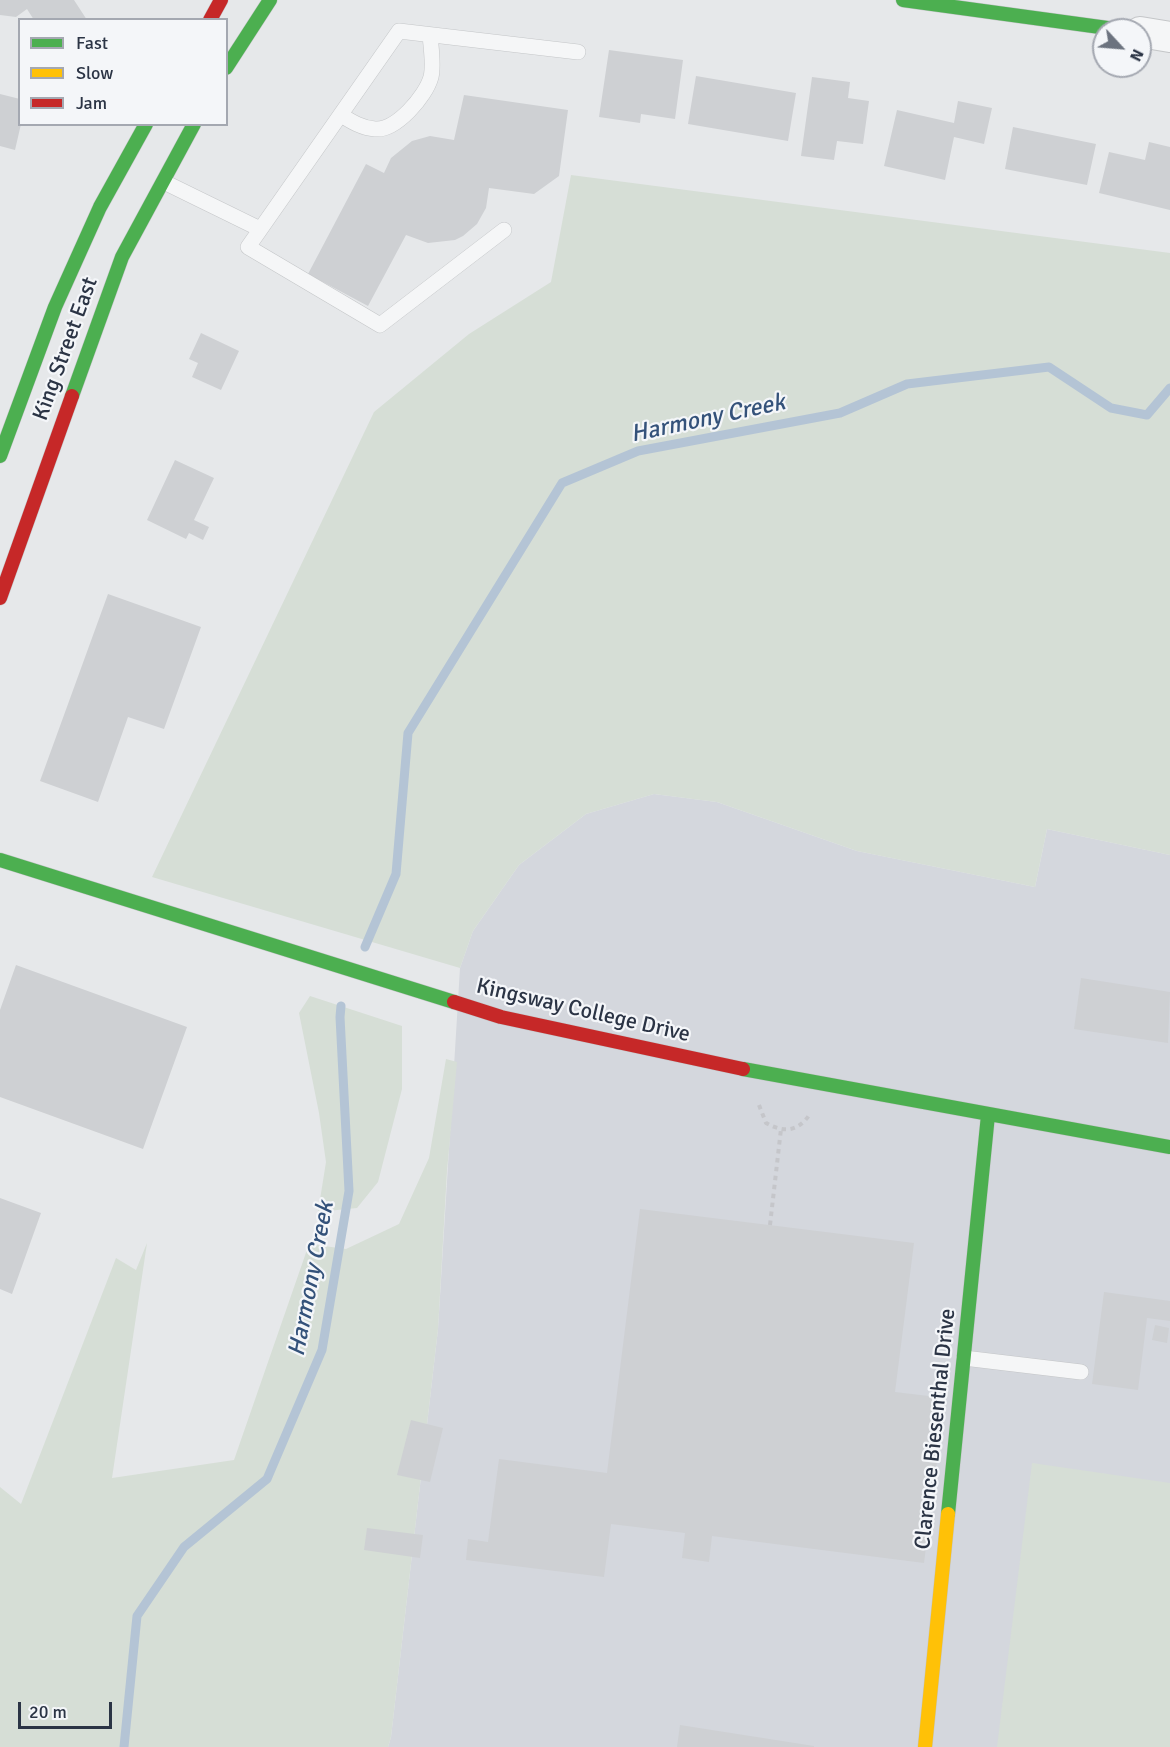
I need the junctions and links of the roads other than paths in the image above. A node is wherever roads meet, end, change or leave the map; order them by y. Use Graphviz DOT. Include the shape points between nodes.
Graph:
graph roads {
  1 [pos="221,0"];
  2 [pos="270,0"];
  3 [pos="903,0"];
  4 [pos="211,18"];
  5 [pos="1092,26"];
  6 [pos="1152,34"];
  7 [pos="430,35"];
  8 [pos="1170,37"];
  9 [pos="578,52"];
  10 [pos="228,65"];
  11 [pos="340,115"];
  12 [pos="145,126"];
  13 [pos="193,126"];
  14 [pos="164,182"];
  15 [pos="260,229"];
  16 [pos="504,230"];
  17 [pos="0,456"];
  18 [pos="0,598"];
  19 [pos="0,860"];
  20 [pos="988,1115"];
  21 [pos="1170,1147"];
  22 [pos="964,1358"];
  23 [pos="1082,1372"];
  24 [pos="925,1747"];
  1 -- 4 [label="street"];
  2 -- 10 [label="street"];
  3 -- 5 [label="street"];
  6 -- 8 [label="street"];
  7 -- 9 [label="lane"];
  7 -- 11 [label="lane" via="399,31"];
  7 -- 11 [label="lane" via="431,77 419,101 398,120 378,130 357,125"];
  11 -- 15 [label="lane"];
  12 -- 17 [label="street, King Street East" via="100,207 55,307"];
  13 -- 14 [label="street, King Street East"];
  14 -- 15 [label="lane"];
  14 -- 18 [label="street, King Street East" via="122,256"];
  15 -- 16 [label="lane" via="248,247 380,325"];
  19 -- 20 [label="street, Kingsway College Drive" via="501,1017 719,1065"];
  20 -- 21 [label="street, Kingsway College Drive"];
  20 -- 22 [label="street, Clarence Biesenthal Drive"];
  22 -- 23 [label="lane"];
  22 -- 24 [label="street, Clarence Biesenthal Drive"];
}
